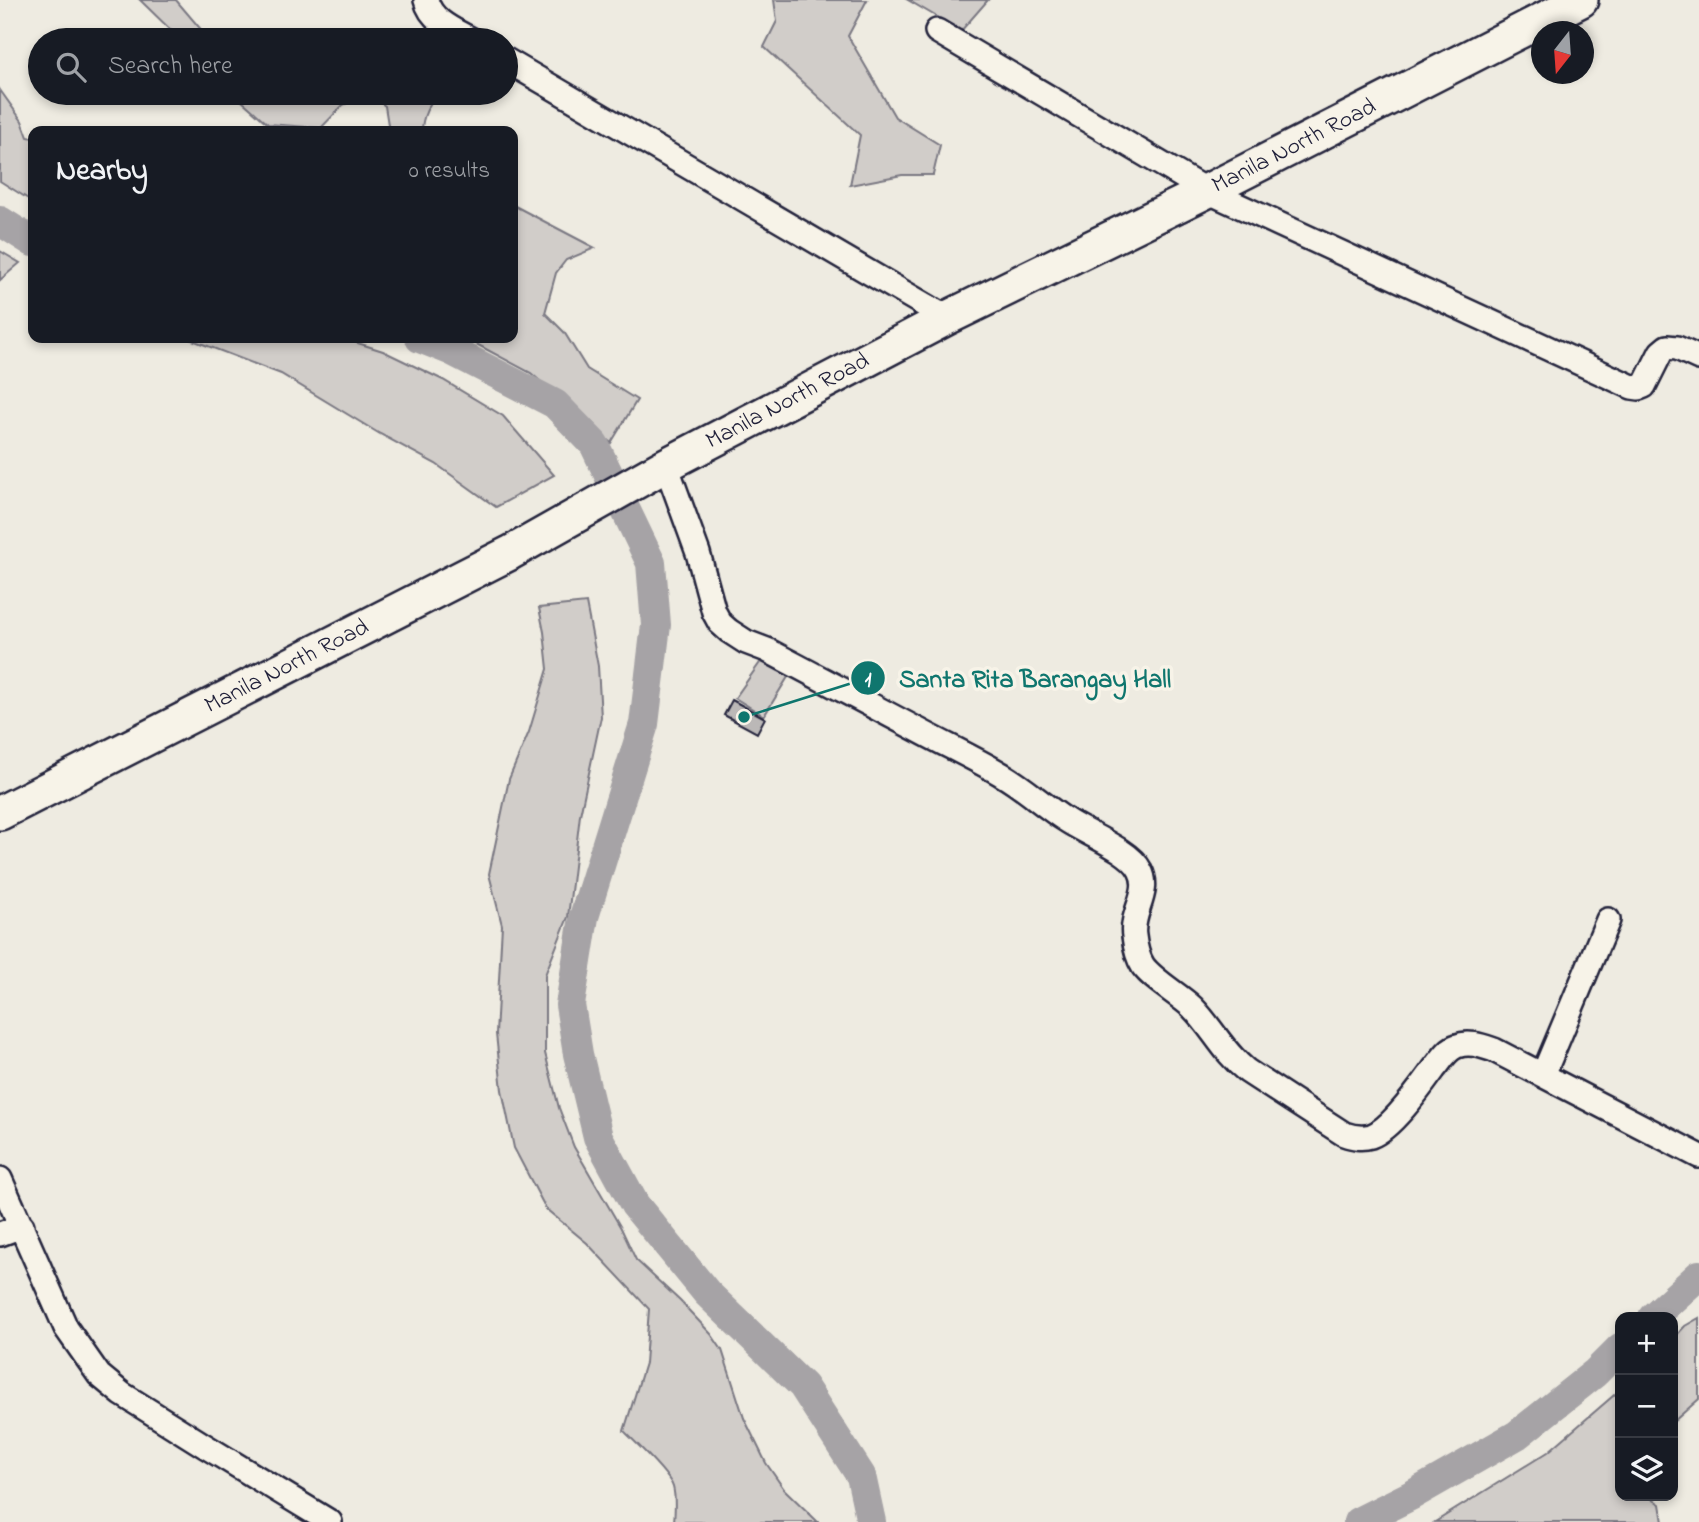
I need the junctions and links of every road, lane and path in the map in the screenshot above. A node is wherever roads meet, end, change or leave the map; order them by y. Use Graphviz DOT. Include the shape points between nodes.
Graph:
graph roads {
  1 [pos="426,0"];
  2 [pos="1581,0"];
  3 [pos="452,28"];
  4 [pos="937,31"];
  5 [pos="518,67"];
  6 [pos="1207,191"];
  7 [pos="947,318"];
  8 [pos="1699,358"];
  9 [pos="666,466"];
  10 [pos="0,813"];
  11 [pos="1608,920"];
  12 [pos="1543,1075"];
  13 [pos="1699,1156"];
  14 [pos="0,1179"];
  15 [pos="11,1230"];
  16 [pos="330,1522"];
  1 -- 3 [label="street" via="430,12"];
  2 -- 6 [label="highway, Manila North Road"];
  4 -- 6 [label="street"];
  5 -- 7 [label="street"];
  6 -- 7 [label="highway, Manila North Road"];
  6 -- 8 [label="street" via="1632,387 1644,386 1667,347"];
  7 -- 9 [label="highway, Manila North Road"];
  9 -- 10 [label="highway, Manila North Road" via="510,552"];
  9 -- 12 [label="street" via="720,623 746,642 1003,775 1132,860 1144,884 1133,926 1141,963 1194,1010 1247,1071 1344,1134 1360,1138 1384,1128 1456,1046 1485,1047"];
  11 -- 12 [label="street"];
  12 -- 13 [label="street"];
  14 -- 15 [label="street"];
  15 -- 16 [label="street" via="66,1328 99,1375"];
}
